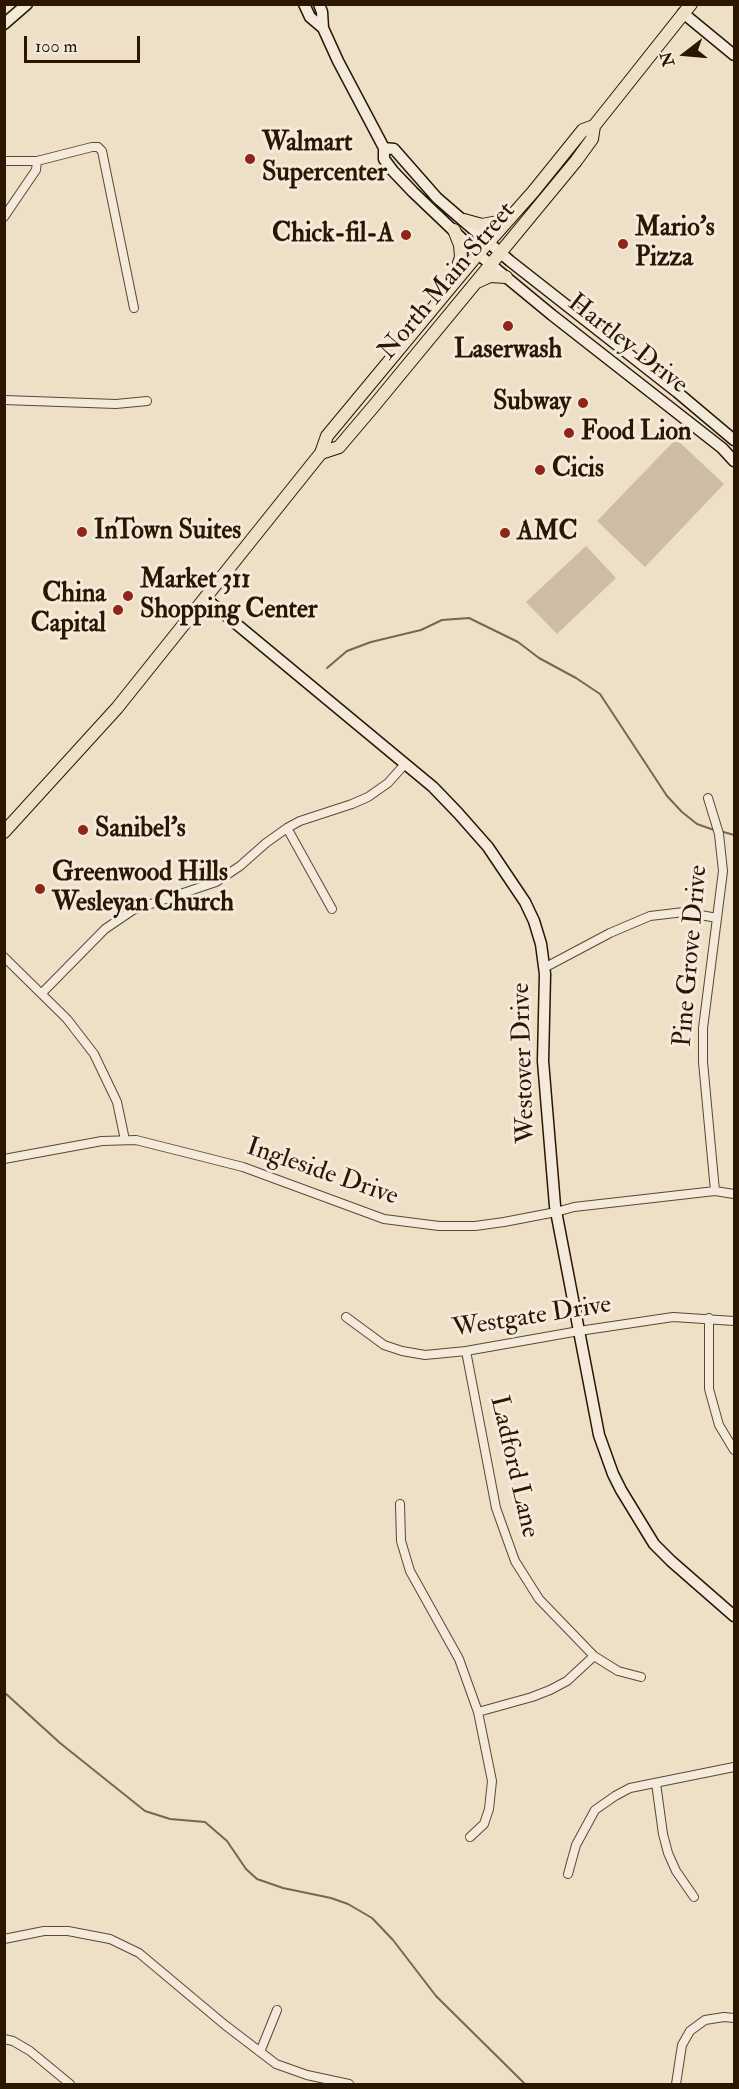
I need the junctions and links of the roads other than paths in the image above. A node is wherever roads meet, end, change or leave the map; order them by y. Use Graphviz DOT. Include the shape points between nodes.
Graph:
graph roads {
  1 [pos="27,4"];
  2 [pos="304,4"];
  3 [pos="319,4"];
  4 [pos="687,9"];
  5 [pos="4,24"];
  6 [pos="323,28"];
  7 [pos="735,55"];
  8 [pos="594,126"];
  9 [pos="570,145"];
  10 [pos="384,148"];
  11 [pos="576,160"];
  12 [pos="4,161"];
  13 [pos="37,161"];
  14 [pos="4,217"];
  15 [pos="464,220"];
  16 [pos="509,220"];
  17 [pos="454,230"];
  18 [pos="489,243"];
  19 [pos="501,253"];
  20 [pos="478,254"];
  21 [pos="491,264"];
  22 [pos="506,277"];
  23 [pos="476,283"];
  24 [pos="450,287"];
  25 [pos="134,308"];
  26 [pos="4,400"];
  27 [pos="147,401"];
  28 [pos="735,440"];
  29 [pos="321,453"];
  30 [pos="735,461"];
  31 [pos="205,598"];
  32 [pos="405,764"];
  33 [pos="708,798"];
  34 [pos="287,828"];
  35 [pos="4,832"];
  36 [pos="332,909"];
  37 [pos="717,918"];
  38 [pos="4,957"];
  39 [pos="544,968"];
  40 [pos="42,993"];
  41 [pos="125,1140"];
  42 [pos="4,1160"];
  43 [pos="715,1191"];
  44 [pos="735,1194"];
  45 [pos="556,1212"];
  46 [pos="346,1317"];
  47 [pos="709,1318"];
  48 [pos="735,1321"];
  49 [pos="579,1331"];
  50 [pos="466,1351"];
  51 [pos="735,1450"];
  52 [pos="400,1504"];
  53 [pos="735,1616"];
  54 [pos="594,1656"];
  55 [pos="641,1677"];
  56 [pos="478,1712"];
  57 [pos="735,1767"];
  58 [pos="656,1783"];
  59 [pos="470,1837"];
  60 [pos="568,1875"];
  61 [pos="694,1898"];
  62 [pos="4,1939"];
  63 [pos="277,2010"];
  64 [pos="735,2018"];
  65 [pos="4,2039"];
  66 [pos="260,2052"];
  67 [pos="70,2085"];
  68 [pos="349,2085"];
  69 [pos="676,2085"];
  1 -- 5 [label="street"];
  2 -- 6 [label="street" via="309,17"];
  3 -- 6 [label="street"];
  4 -- 7 [label="street"];
  4 -- 8 [label="main road, North Main Street"];
  6 -- 10 [label="street, Hartley Drive"];
  8 -- 9 [label="main road, North Main Street" via="583,130"];
  8 -- 11 [label="main road, North Main Street" via="592,139"];
  9 -- 11 [label="main road"];
  9 -- 16 [label="main road, North Main Street"];
  10 -- 15 [label="street, Hartley Drive" via="394,149 437,198"];
  10 -- 17 [label="street, Hartley Drive" via="384,159 393,171"];
  11 -- 19 [label="main road, North Main Street"];
  12 -- 13 [label="street"];
  13 -- 14 [label="street" via="36,170"];
  13 -- 25 [label="street" via="92,147 102,151"];
  15 -- 16 [label="main road" via="482,225"];
  15 -- 18 [label="street, Hartley Drive"];
  16 -- 18 [label="main road, North Main Street"];
  17 -- 20 [label="street, Hartley Drive"];
  17 -- 24 [label="main road" via="461,257"];
  18 -- 19 [label="street, Hartley Drive"];
  18 -- 20 [label="main road, North Main Street"];
  19 -- 21 [label="main road, North Main Street"];
  19 -- 28 [label="street, Hartley Drive"];
  20 -- 21 [label="street, Hartley Drive"];
  20 -- 24 [label="main road, North Main Street"];
  21 -- 22 [label="street, Hartley Drive"];
  21 -- 23 [label="main road, North Main Street"];
  22 -- 23 [label="main road" via="490,276"];
  22 -- 30 [label="street, Hartley Drive"];
  23 -- 29 [label="main road, North Main Street" via="339,447"];
  24 -- 29 [label="main road, North Main Street" via="327,436"];
  26 -- 27 [label="street" via="116,404"];
  29 -- 31 [label="main road, North Main Street"];
  31 -- 32 [label="street, Westover Drive"];
  31 -- 35 [label="main road, North Main Street" via="117,708"];
  32 -- 34 [label="street" via="368,797"];
  32 -- 39 [label="street, Westover Drive" via="458,813 509,876 534,921"];
  33 -- 37 [label="street, Pine Grove Drive" via="722,860"];
  34 -- 36 [label="street"];
  34 -- 40 [label="street" via="216,882 123,916 86,947"];
  37 -- 39 [label="street" via="684,912 650,916"];
  37 -- 43 [label="street, Pine Grove Drive" via="703,1028"];
  38 -- 40 [label="street"];
  39 -- 45 [label="street, Westover Drive" via="543,1061"];
  40 -- 41 [label="street" via="93,1054 117,1102"];
  41 -- 42 [label="street, Ingleside Drive"];
  41 -- 45 [label="street, Ingleside Drive" via="243,1167 363,1213 406,1223 475,1226"];
  43 -- 44 [label="street, Ingleside Drive"];
  43 -- 45 [label="street, Ingleside Drive"];
  45 -- 49 [label="street, Westover Drive"];
  46 -- 50 [label="street, Westgate Drive" via="384,1345 402,1351 425,1355"];
  47 -- 48 [label="street, Westgate Drive"];
  47 -- 49 [label="street, Westgate Drive" via="673,1317"];
  47 -- 51 [label="street" via="709,1389 719,1425"];
  49 -- 50 [label="street, Westgate Drive"];
  49 -- 53 [label="street, Westover Drive" via="599,1435 625,1498 654,1544"];
  50 -- 54 [label="street, Ladford Lane" via="496,1508 515,1561 553,1616"];
  52 -- 56 [label="street" via="401,1541 410,1571 459,1659"];
  54 -- 55 [label="street, Ladford Lane" via="618,1671"];
  54 -- 56 [label="street" via="567,1681 550,1690"];
  56 -- 59 [label="street" via="492,1781 484,1824"];
  57 -- 58 [label="street"];
  58 -- 60 [label="street" via="630,1788 595,1810 576,1845"];
  58 -- 61 [label="street" via="668,1853"];
  62 -- 66 [label="street" via="44,1931 110,1939 139,1953"];
  63 -- 66 [label="street"];
  64 -- 69 [label="street" via="705,2020 690,2031 682,2045"];
  65 -- 67 [label="street" via="30,2051"];
  66 -- 68 [label="street" via="276,2064"];
}
